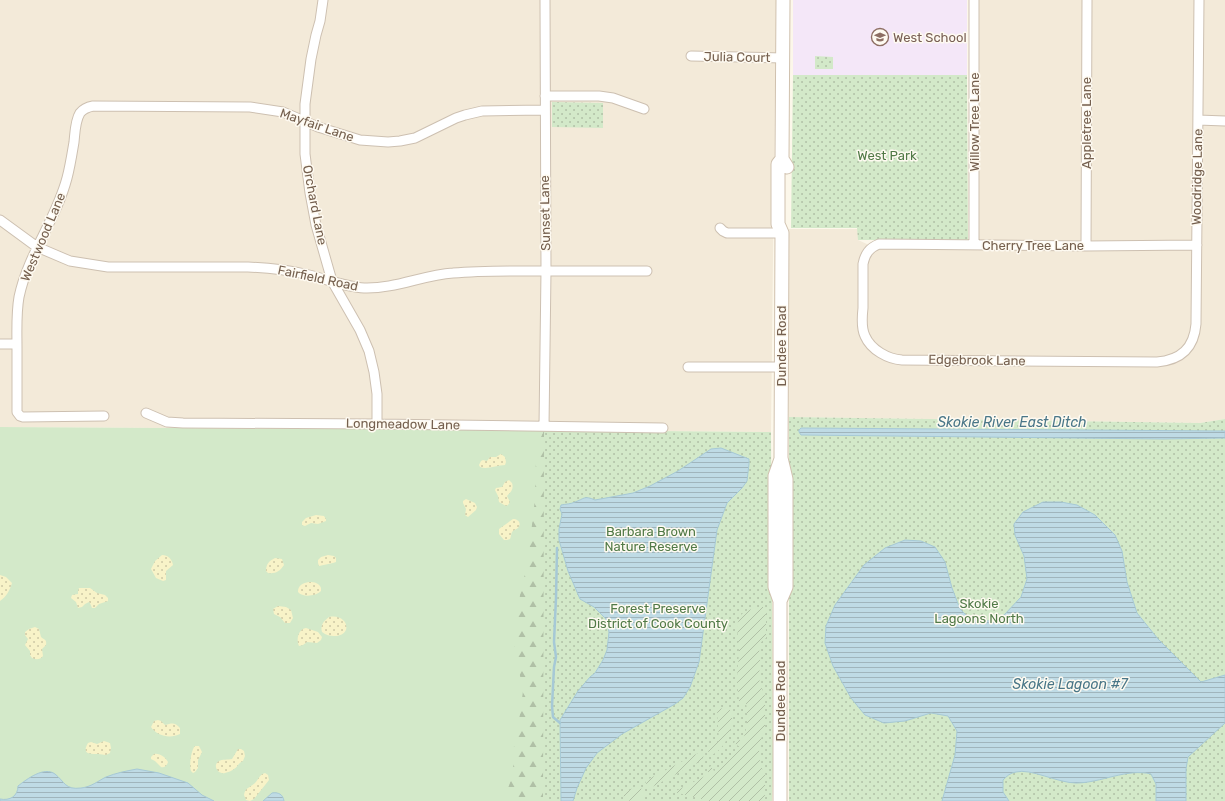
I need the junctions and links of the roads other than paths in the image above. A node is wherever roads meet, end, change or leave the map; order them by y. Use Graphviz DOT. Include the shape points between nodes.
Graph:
graph roads {
  1 [pos="323,0"];
  2 [pos="545,0"];
  3 [pos="783,0"];
  4 [pos="974,0"];
  5 [pos="1087,0"];
  6 [pos="1199,0"];
  7 [pos="691,56"];
  8 [pos="783,58"];
  9 [pos="545,96"];
  10 [pos="84,109"];
  11 [pos="644,109"];
  12 [pos="544,110"];
  13 [pos="305,120"];
  14 [pos="1198,120"];
  15 [pos="1225,121"];
  16 [pos="0,220"];
  17 [pos="720,228"];
  18 [pos="782,233"];
  19 [pos="974,245"];
  20 [pos="1197,245"];
  21 [pos="1086,246"];
  22 [pos="37,247"];
  23 [pos="870,248"];
  24 [pos="546,271"];
  25 [pos="647,271"];
  26 [pos="332,281"];
  27 [pos="0,344"];
  28 [pos="17,344"];
  29 [pos="1184,351"];
  30 [pos="688,367"];
  31 [pos="781,367"];
  32 [pos="146,413"];
  33 [pos="104,416"];
  34 [pos="377,424"];
  35 [pos="544,426"];
  36 [pos="662,428"];
  37 [pos="780,801"];
  1 -- 13 [label="street, Orchard Lane" via="307,80"];
  2 -- 9 [label="street, Sunset Lane"];
  3 -- 8 [label="main road, Dundee Road"];
  4 -- 19 [label="street, Willow Tree Lane"];
  5 -- 21 [label="street, Appletree Lane"];
  6 -- 14 [label="street, Woodridge Lane"];
  7 -- 8 [label="street, Julia Court"];
  8 -- 18 [label="main road, Dundee Road" via="782,159 778,164 778,224"];
  9 -- 11 [label="street" via="599,96"];
  9 -- 12 [label="street, Sunset Lane"];
  10 -- 13 [label="street, Mayfair Lane" via="94,106 250,107 283,112"];
  10 -- 22 [label="street, Westwood Lane" via="76,126 62,195"];
  12 -- 13 [label="street, Mayfair Lane" via="478,112 456,118 415,138 388,142 360,140 318,127"];
  12 -- 24 [label="street, Sunset Lane"];
  13 -- 26 [label="street, Orchard Lane" via="311,199"];
  14 -- 15 [label="street"];
  14 -- 20 [label="street, Woodridge Lane"];
  16 -- 22 [label="street, Fairfield Road"];
  17 -- 18 [label="street" via="728,232"];
  18 -- 31 [label="main road, Dundee Road"];
  19 -- 21 [label="street, Cherry Tree Lane"];
  19 -- 23 [label="street, Cherry Tree Lane" via="885,243"];
  20 -- 21 [label="street, Cherry Tree Lane"];
  20 -- 29 [label="street, Woodridge Lane" via="1196,332"];
  22 -- 26 [label="street, Fairfield Road" via="70,260 108,267 272,268"];
  22 -- 28 [label="street, Westwood Lane" via="25,275 20,296 16,317"];
  23 -- 29 [label="street, Edgebrook Lane" via="863,264 862,323 868,341 887,357 902,360 1157,362 1173,360"];
  24 -- 25 [label="street, Fairfield Road"];
  24 -- 26 [label="street, Fairfield Road" via="481,270 444,273 378,288 350,286"];
  24 -- 35 [label="street, Sunset Lane"];
  26 -- 34 [label="street, Orchard Lane" via="369,351 378,394"];
  27 -- 28 [label="street"];
  28 -- 33 [label="street, Westwood Lane" via="17,412 20,416"];
  30 -- 31 [label="street"];
  31 -- 37 [label="main road, Dundee Road" via="781,458 786,480 786,587 780,601"];
  32 -- 34 [label="street, Longmeadow Lane" via="173,423"];
  34 -- 35 [label="street, Longmeadow Lane"];
  35 -- 36 [label="street, Longmeadow Lane"];
}
